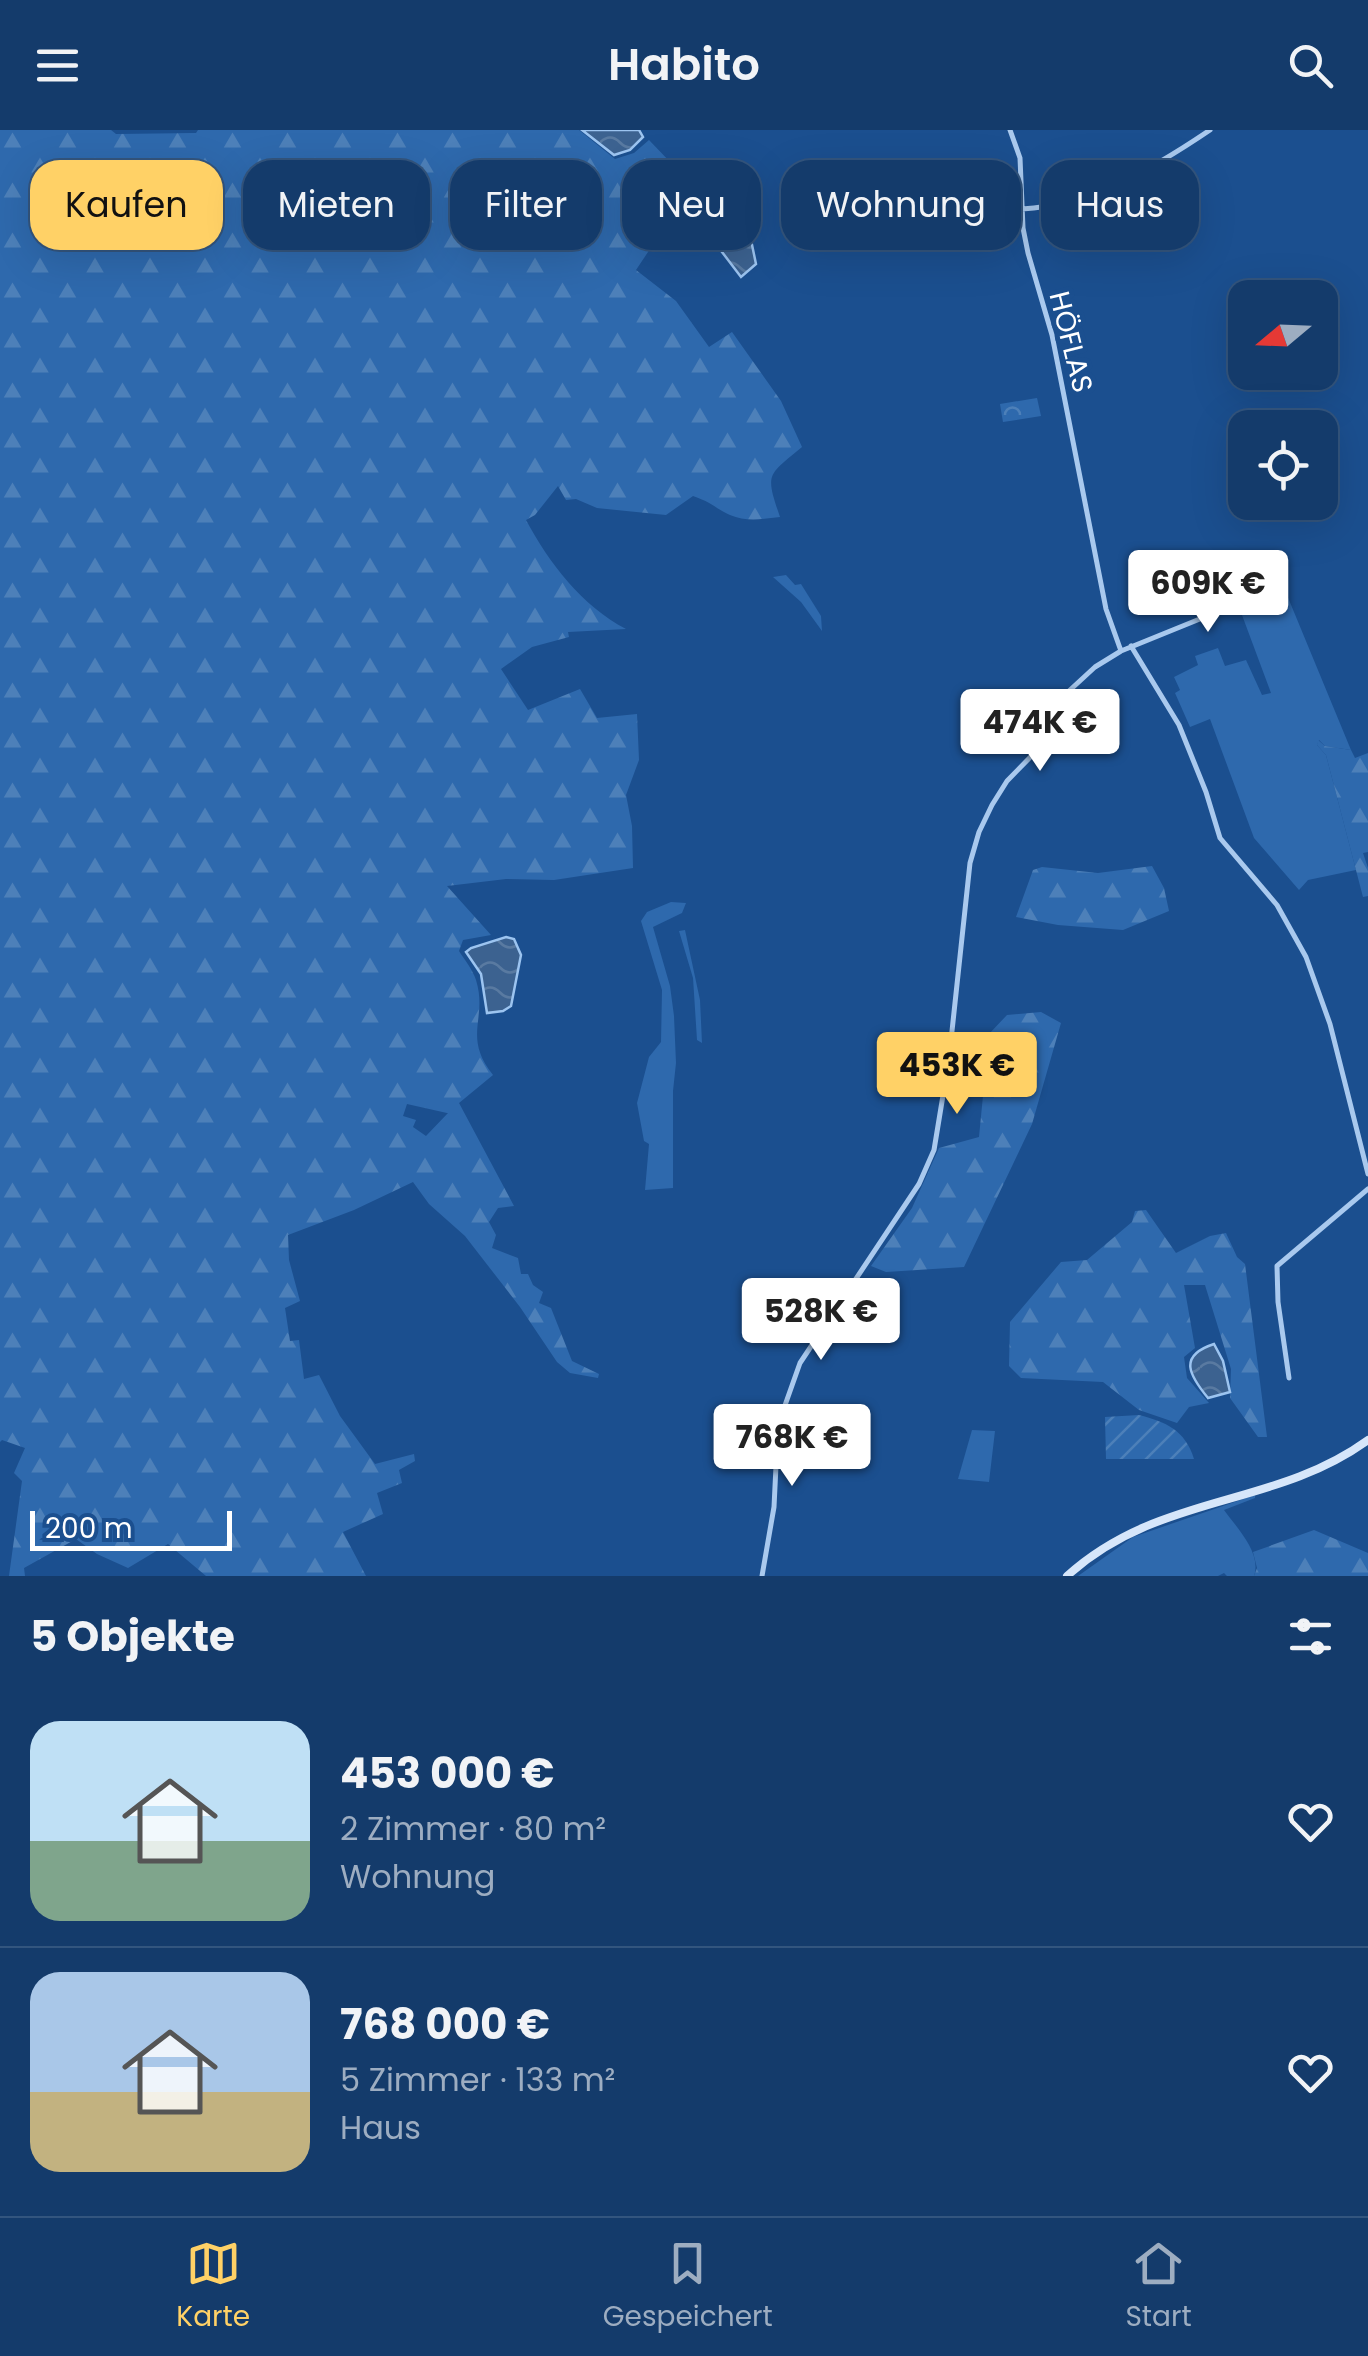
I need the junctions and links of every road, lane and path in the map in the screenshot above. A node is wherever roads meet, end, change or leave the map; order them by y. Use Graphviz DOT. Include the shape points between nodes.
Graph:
graph roads {
  1 [pos="1010,130"];
  2 [pos="1210,130"];
  3 [pos="1022,209"];
  4 [pos="1281,579"];
  5 [pos="1131,646"];
  6 [pos="1121,650"];
  7 [pos="1051,716"];
  8 [pos="997,722"];
  9 [pos="1368,1174"];
  10 [pos="1368,1189"];
  11 [pos="1289,1378"];
  12 [pos="1368,1440"];
  13 [pos="762,1576"];
  14 [pos="1067,1576"];
  1 -- 3 [label="street, HÖFLAS" via="1020,158"];
  2 -- 3 [label="street" via="1148,169 1061,204"];
  3 -- 6 [label="street, HÖFLAS" via="1106,609"];
  4 -- 5 [label="street" via="1240,603"];
  5 -- 6 [label="street"];
  5 -- 9 [label="street" via="1179,725 1220,838 1277,905 1306,957"];
  6 -- 7 [label="street" via="1070,688"];
  7 -- 8 [label="street"];
  7 -- 13 [label="street" via="1048,739 992,804 970,863 934,1150 787,1394"];
  10 -- 11 [label="street" via="1277,1268"];
  12 -- 14 [label="street" via="1304,1475 1155,1520 1122,1535"];
}
